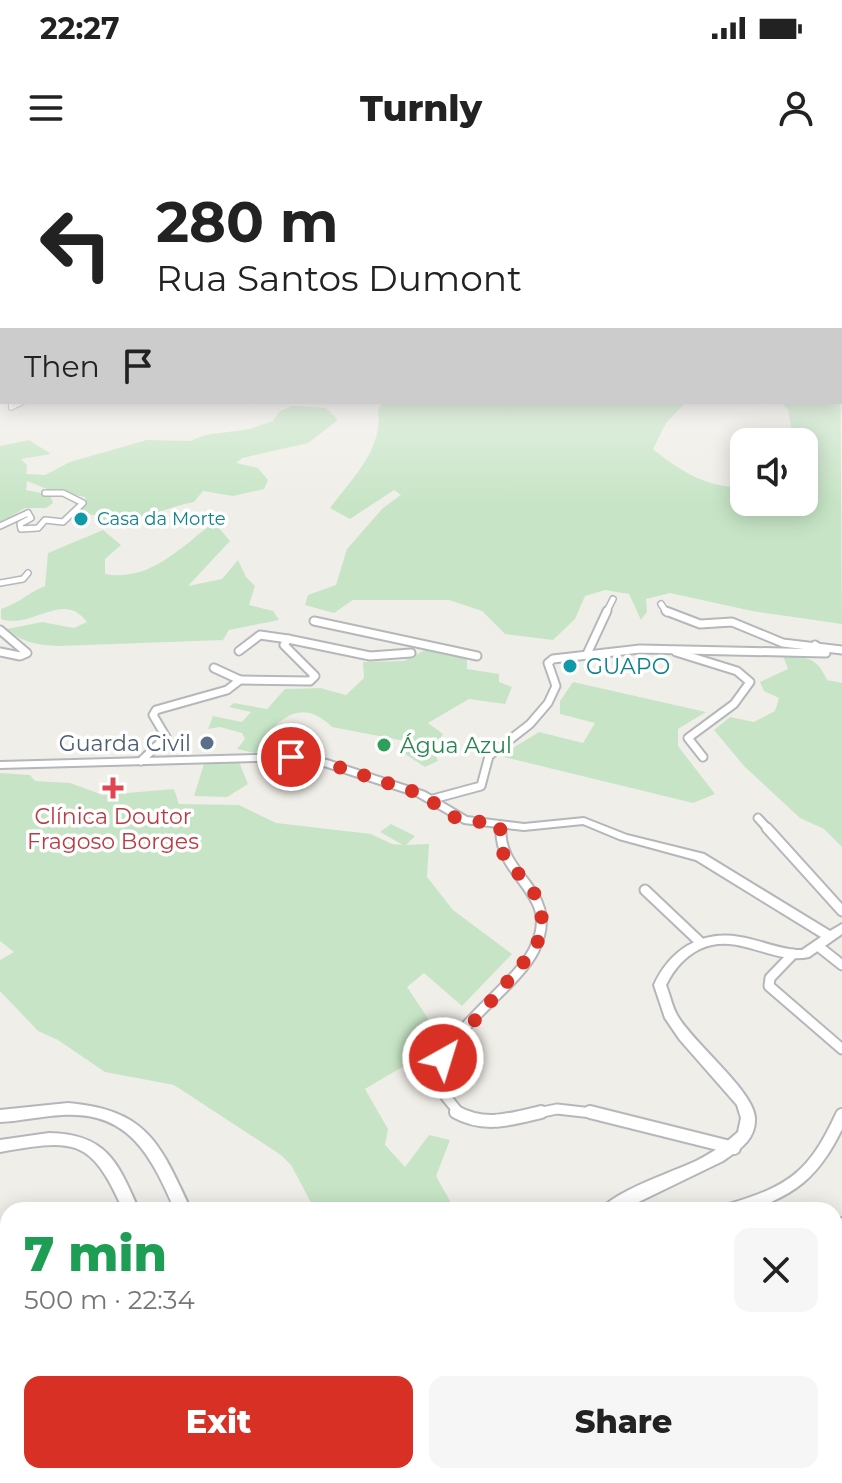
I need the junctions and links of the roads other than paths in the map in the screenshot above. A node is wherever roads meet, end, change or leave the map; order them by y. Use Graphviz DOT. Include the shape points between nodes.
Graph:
graph roads {
  1 [pos="45,493"];
  2 [pos="0,526"];
  3 [pos="28,573"];
  4 [pos="0,583"];
  5 [pos="613,599"];
  6 [pos="661,604"];
  7 [pos="314,621"];
  8 [pos="0,630"];
  9 [pos="396,638"];
  10 [pos="288,639"];
  11 [pos="815,645"];
  12 [pos="667,649"];
  13 [pos="842,650"];
  14 [pos="239,651"];
  15 [pos="0,652"];
  16 [pos="411,653"];
  17 [pos="587,654"];
  18 [pos="477,656"];
  19 [pos="387,657"];
  20 [pos="214,668"];
  21 [pos="240,680"];
  22 [pos="703,757"];
  23 [pos="141,761"];
  24 [pos="0,765"];
  25 [pos="433,799"];
  26 [pos="758,818"];
  27 [pos="501,826"];
  28 [pos="645,890"];
  29 [pos="842,911"];
  30 [pos="836,932"];
  31 [pos="701,943"];
  32 [pos="823,950"];
  33 [pos="793,954"];
  34 [pos="842,965"];
  35 [pos="842,1049"];
  36 [pos="842,1115"];
  37 [pos="0,1116"];
  38 [pos="0,1146"];
  39 [pos="734,1148"];
  40 [pos="128,1202"];
  41 [pos="179,1202"];
  42 [pos="623,1202"];
  43 [pos="756,1202"];
  1 -- 2 [label="street" via="63,493 83,503 63,522 45,520 38,528 21,529 20,524 31,518 28,513"];
  3 -- 4 [label="street"];
  5 -- 17 [label="street"];
  6 -- 11 [label="street" via="676,619 706,625 732,622 767,639"];
  7 -- 9 [label="street"];
  8 -- 15 [label="street" via="27,653"];
  9 -- 18 [label="street"];
  9 -- 19 [label="street"];
  10 -- 14 [label="street" via="260,635"];
  10 -- 19 [label="street"];
  10 -- 21 [label="street" via="284,645 312,670 315,676 310,681"];
  11 -- 12 [label="street" via="826,653"];
  11 -- 13 [label="street"];
  12 -- 17 [label="street"];
  12 -- 22 [label="street" via="737,671 750,682 734,704 688,738"];
  16 -- 19 [label="street"];
  17 -- 25 [label="street" via="564,655 548,663 556,686 548,703 517,737 489,756 481,786"];
  20 -- 21 [label="street"];
  21 -- 23 [label="street" via="227,690 156,710 153,715 166,737"];
  23 -- 24 [label="main road"];
  23 -- 25 [label="main road" via="302,758"];
  25 -- 27 [label="main road" via="454,817"];
  26 -- 29 [label="street"];
  27 -- 30 [label="main road" via="584,821 700,857"];
  27 -- 39 [label="street" via="500,852 540,901 542,931 518,971 443,1058 437,1083 443,1098 482,1121 508,1122 567,1108"];
  28 -- 31 [label="street"];
  30 -- 32 [label="main road"];
  31 -- 33 [label="main road" via="737,940"];
  31 -- 39 [label="main road" via="674,961 660,985 678,1026 744,1103 745,1135"];
  32 -- 33 [label="main road"];
  32 -- 34 [label="street"];
  33 -- 35 [label="street" via="769,986"];
  36 -- 43 [label="street" via="792,1185"];
  37 -- 41 [label="main road" via="65,1109 123,1119 149,1142"];
  38 -- 40 [label="main road" via="51,1138 97,1148 110,1162"];
  39 -- 42 [label="main road"];
}
